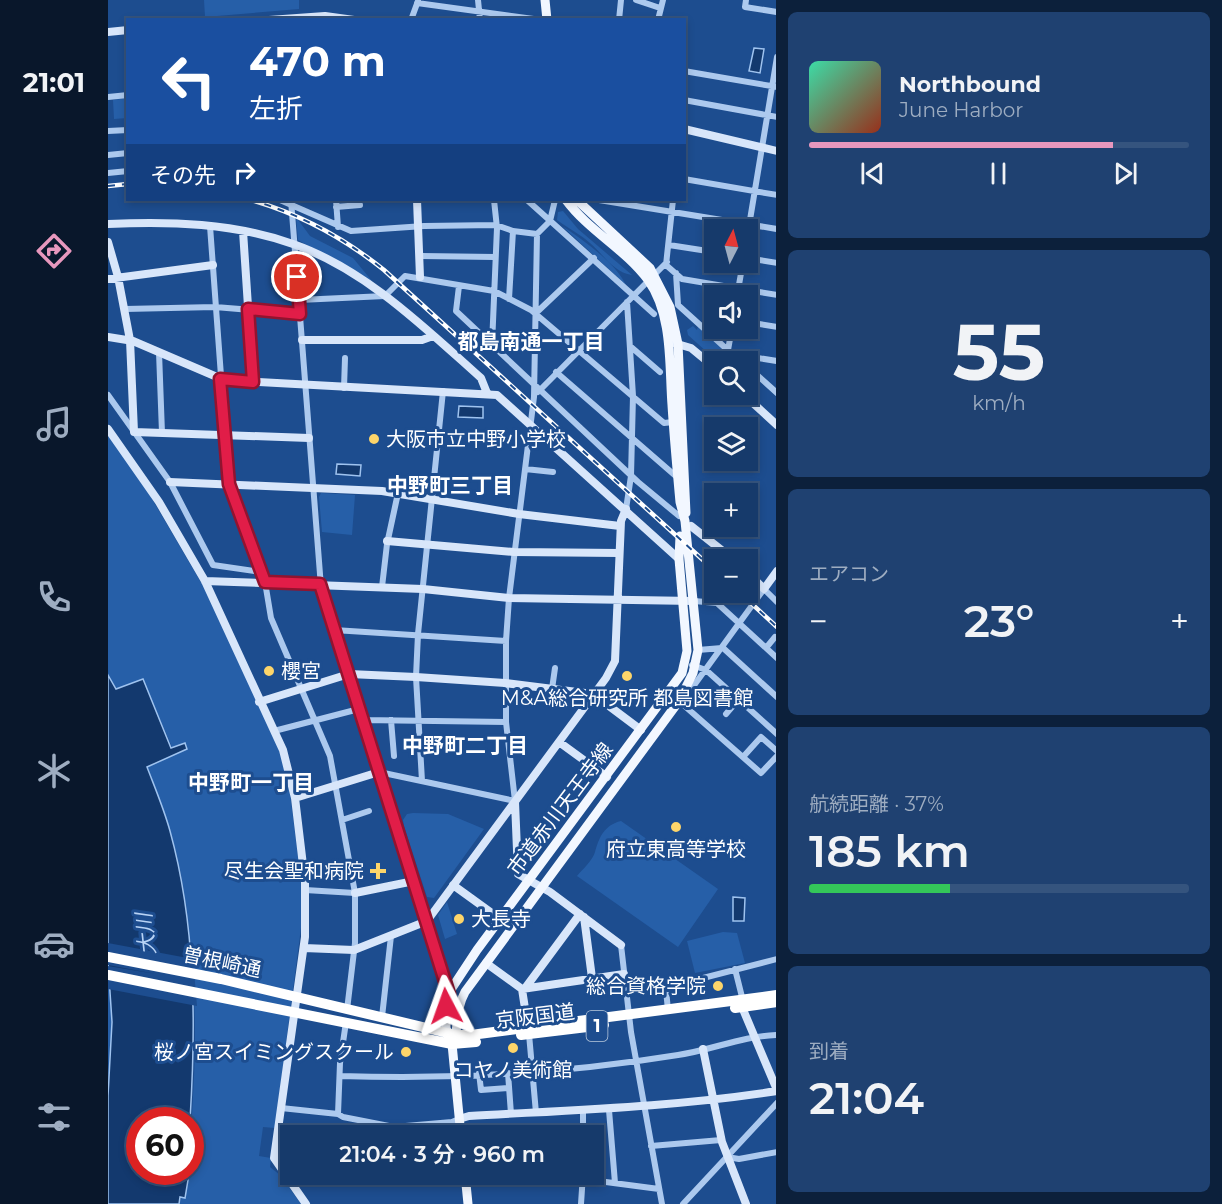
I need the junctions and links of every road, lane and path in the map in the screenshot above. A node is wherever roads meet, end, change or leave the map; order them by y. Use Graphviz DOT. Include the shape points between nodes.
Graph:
graph roads {
  1 [pos="478,0"];
  2 [pos="539,0"];
  3 [pos="545,0"];
  4 [pos="621,0"];
  5 [pos="636,0"];
  6 [pos="663,0"];
  7 [pos="744,0"];
  8 [pos="418,1"];
  9 [pos="660,8"];
  10 [pos="479,11"];
  11 [pos="776,12"];
  12 [pos="298,18"];
  13 [pos="340,18"];
  14 [pos="412,18"];
  15 [pos="480,18"];
  16 [pos="527,18"];
  17 [pos="541,18"];
  18 [pos="547,18"];
  19 [pos="619,18"];
  20 [pos="658,18"];
  21 [pos="126,30"];
  22 [pos="108,32"];
  23 [pos="776,67"];
  24 [pos="686,70"];
  25 [pos="774,87"];
  26 [pos="126,95"];
  27 [pos="108,97"];
  28 [pos="686,100"];
  29 [pos="766,116"];
  30 [pos="776,117"];
  31 [pos="686,129"];
  32 [pos="126,130"];
  33 [pos="108,131"];
  34 [pos="762,147"];
  35 [pos="776,151"];
  36 [pos="126,153"];
  37 [pos="108,155"];
  38 [pos="126,171"];
  39 [pos="108,173"];
  40 [pos="686,180"];
  41 [pos="755,191"];
  42 [pos="776,195"];
  43 [pos="417,201"];
  44 [pos="494,201"];
  45 [pos="528,201"];
  46 [pos="555,201"];
  47 [pos="567,201"];
  48 [pos="579,201"];
  49 [pos="606,201"];
  50 [pos="673,201"];
  51 [pos="291,202"];
  52 [pos="336,203"];
  53 [pos="360,205"];
  54 [pos="672,211"];
  55 [pos="719,219"];
  56 [pos="750,219"];
  57 [pos="550,221"];
  58 [pos="108,224"];
  59 [pos="496,225"];
  60 [pos="210,226"];
  61 [pos="758,226"];
  62 [pos="338,227"];
  63 [pos="419,227"];
  64 [pos="776,229"];
  65 [pos="243,231"];
  66 [pos="513,231"];
  67 [pos="537,234"];
  68 [pos="108,242"];
  69 [pos="294,244"];
  70 [pos="669,244"];
  71 [pos="704,250"];
  72 [pos="421,256"];
  73 [pos="495,257"];
  74 [pos="594,258"];
  75 [pos="758,259"];
  76 [pos="776,262"];
  77 [pos="666,264"];
  78 [pos="213,265"];
  79 [pos="676,273"];
  80 [pos="118,277"];
  81 [pos="420,277"];
  82 [pos="651,277"];
  83 [pos="108,279"];
  84 [pos="708,285"];
  85 [pos="459,286"];
  86 [pos="494,291"];
  87 [pos="758,294"];
  88 [pos="633,295"];
  89 [pos="776,295"];
  90 [pos="385,297"];
  91 [pos="509,299"];
  92 [pos="299,300"];
  93 [pos="627,302"];
  94 [pos="215,307"];
  95 [pos="125,309"];
  96 [pos="248,309"];
  97 [pos="536,313"];
  98 [pos="300,314"];
  99 [pos="654,314"];
  100 [pos="758,324"];
  101 [pos="776,327"];
  102 [pos="433,336"];
  103 [pos="666,336"];
  104 [pos="108,337"];
  105 [pos="130,340"];
  106 [pos="302,340"];
  107 [pos="492,345"];
  108 [pos="630,346"];
  109 [pos="680,346"];
  110 [pos="580,350"];
  111 [pos="729,351"];
  112 [pos="159,352"];
  113 [pos="758,357"];
  114 [pos="345,358"];
  115 [pos="670,361"];
  116 [pos="704,361"];
  117 [pos="776,361"];
  118 [pos="556,372"];
  119 [pos="660,372"];
  120 [pos="758,376"];
  121 [pos="220,379"];
  122 [pos="253,382"];
  123 [pos="305,386"];
  124 [pos="537,387"];
  125 [pos="344,388"];
  126 [pos="443,392"];
  127 [pos="776,392"];
  128 [pos="487,393"];
  129 [pos="108,395"];
  130 [pos="633,396"];
  131 [pos="755,405"];
  132 [pos="673,422"];
  133 [pos="530,423"];
  134 [pos="776,424"];
  135 [pos="108,429"];
  136 [pos="134,432"];
  137 [pos="162,433"];
  138 [pos="225,435"];
  139 [pos="309,438"];
  140 [pos="632,438"];
  141 [pos="525,469"];
  142 [pos="553,472"];
  143 [pos="632,476"];
  144 [pos="678,479"];
  145 [pos="170,482"];
  146 [pos="229,484"];
  147 [pos="313,487"];
  148 [pos="398,493"];
  149 [pos="432,499"];
  150 [pos="683,504"];
  151 [pos="626,509"];
  152 [pos="519,514"];
  153 [pos="685,521"];
  154 [pos="620,526"];
  155 [pos="387,541"];
  156 [pos="428,544"];
  157 [pos="720,549"];
  158 [pos="514,552"];
  159 [pos="619,553"];
  160 [pos="679,559"];
  161 [pos="261,572"];
  162 [pos="776,572"];
  163 [pos="205,581"];
  164 [pos="265,582"];
  165 [pos="758,583"];
  166 [pos="320,584"];
  167 [pos="382,587"];
  168 [pos="423,589"];
  169 [pos="764,589"];
  170 [pos="509,598"];
  171 [pos="690,599"];
  172 [pos="617,600"];
  173 [pos="776,601"];
  174 [pos="739,623"];
  175 [pos="334,630"];
  176 [pos="418,634"];
  177 [pos="775,637"];
  178 [pos="506,641"];
  179 [pos="722,648"];
  180 [pos="766,648"];
  181 [pos="698,650"];
  182 [pos="776,657"];
  183 [pos="690,665"];
  184 [pos="555,668"];
  185 [pos="706,670"];
  186 [pos="349,674"];
  187 [pos="416,677"];
  188 [pos="506,683"];
  189 [pos="552,689"];
  190 [pos="300,690"];
  191 [pos="594,694"];
  192 [pos="776,696"];
  193 [pos="738,700"];
  194 [pos="679,701"];
  195 [pos="260,702"];
  196 [pos="360,709"];
  197 [pos="726,714"];
  198 [pos="363,720"];
  199 [pos="391,720"];
  200 [pos="419,720"];
  201 [pos="314,721"];
  202 [pos="506,722"];
  203 [pos="641,730"];
  204 [pos="274,731"];
  205 [pos="776,733"];
  206 [pos="559,742"];
  207 [pos="776,753"];
  208 [pos="776,755"];
  209 [pos="394,756"];
  210 [pos="743,757"];
  211 [pos="379,772"];
  212 [pos="606,777"];
  213 [pos="422,781"];
  214 [pos="336,785"];
  215 [pos="295,798"];
  216 [pos="515,801"];
  217 [pos="369,811"];
  218 [pos="342,820"];
  219 [pos="529,880"];
  220 [pos="414,881"];
  221 [pos="453,885"];
  222 [pos="542,888"];
  223 [pos="305,890"];
  224 [pos="355,893"];
  225 [pos="582,916"];
  226 [pos="501,920"];
  227 [pos="427,921"];
  228 [pos="391,936"];
  229 [pos="621,945"];
  230 [pos="304,948"];
  231 [pos="354,950"];
  232 [pos="108,957"];
  233 [pos="776,959"];
  234 [pos="486,963"];
  235 [pos="735,969"];
  236 [pos="624,974"];
  237 [pos="108,975"];
  238 [pos="592,978"];
  239 [pos="524,988"];
  240 [pos="449,994"];
  241 [pos="776,995"];
  242 [pos="295,997"];
  243 [pos="776,1002"];
  244 [pos="742,1004"];
  245 [pos="264,1005"];
  246 [pos="347,1010"];
  247 [pos="296,1011"];
  248 [pos="669,1011"];
  249 [pos="382,1017"];
  250 [pos="629,1018"];
  251 [pos="346,1021"];
  252 [pos="528,1031"];
  253 [pos="754,1035"];
  254 [pos="776,1035"];
  255 [pos="452,1037"];
  256 [pos="703,1049"];
  257 [pos="636,1060"];
  258 [pos="535,1072"];
  259 [pos="479,1073"];
  260 [pos="508,1073"];
  261 [pos="456,1075"];
  262 [pos="340,1076"];
  263 [pos="508,1088"];
  264 [pos="776,1089"];
  265 [pos="776,1091"];
  266 [pos="714,1101"];
  267 [pos="776,1104"];
  268 [pos="644,1107"];
  269 [pos="281,1108"];
  270 [pos="583,1110"];
  271 [pos="609,1110"];
  272 [pos="537,1113"];
  273 [pos="339,1114"];
  274 [pos="511,1114"];
  275 [pos="459,1119"];
  276 [pos="460,1125"];
  277 [pos="583,1125"];
  278 [pos="722,1140"];
  279 [pos="651,1146"];
  280 [pos="776,1152"];
  281 [pos="726,1158"];
  282 [pos="604,1182"];
  283 [pos="615,1184"];
  284 [pos="466,1185"];
  285 [pos="582,1185"];
  286 [pos="659,1189"];
  287 [pos="306,1204"];
  288 [pos="468,1204"];
  289 [pos="581,1204"];
  290 [pos="662,1204"];
  291 [pos="683,1204"];
  292 [pos="746,1204"];
  1 -- 10 [label="street"];
  2 -- 17 [label="main road"];
  3 -- 18 [label="main road"];
  4 -- 19 [label="street"];
  5 -- 9 [label="street"];
  6 -- 9 [label="street"];
  7 -- 11 [label="street" via="745,7"];
  8 -- 10 [label="street"];
  8 -- 14 [label="street"];
  9 -- 20 [label="street"];
  10 -- 15 [label="street"];
  10 -- 16 [label="street"];
  12 -- 13 [label="street"];
  21 -- 22 [label="street"];
  23 -- 25 [label="street"];
  24 -- 25 [label="street"];
  25 -- 29 [label="street"];
  26 -- 27 [label="street"];
  28 -- 29 [label="street"];
  29 -- 30 [label="street"];
  29 -- 34 [label="street"];
  31 -- 34 [label="street"];
  32 -- 33 [label="street"];
  34 -- 35 [label="street"];
  34 -- 41 [label="street"];
  36 -- 37 [label="street"];
  38 -- 39 [label="street"];
  40 -- 41 [label="street"];
  41 -- 42 [label="street"];
  41 -- 56 [label="street"];
  43 -- 63 [label="street"];
  44 -- 59 [label="street"];
  45 -- 57 [label="street"];
  46 -- 57 [label="street"];
  47 -- 82 [label="main road" via="584,222"];
  48 -- 82 [label="main road" via="633,250"];
  49 -- 54 [label="street"];
  50 -- 54 [label="street"];
  51 -- 62 [label="street"];
  51 -- 69 [label="street"];
  52 -- 53 [label="street"];
  52 -- 62 [label="street"];
  54 -- 55 [label="street"];
  54 -- 70 [label="street"];
  57 -- 67 [label="street"];
  57 -- 74 [label="street"];
  58 -- 60 [label="street" via="161,222"];
  59 -- 63 [label="street"];
  59 -- 66 [label="street"];
  59 -- 73 [label="street"];
  60 -- 65 [label="street"];
  60 -- 78 [label="street"];
  61 -- 64 [label="street"];
  62 -- 63 [label="street" via="351,231"];
  63 -- 72 [label="street"];
  65 -- 69 [label="street"];
  65 -- 96 [label="street"];
  66 -- 67 [label="street"];
  66 -- 91 [label="street"];
  67 -- 97 [label="street"];
  68 -- 80 [label="street"];
  69 -- 90 [label="street"];
  69 -- 92 [label="street"];
  70 -- 71 [label="street"];
  70 -- 77 [label="street"];
  72 -- 73 [label="street"];
  72 -- 81 [label="street"];
  73 -- 86 [label="street"];
  74 -- 88 [label="street"];
  74 -- 97 [label="street"];
  75 -- 76 [label="street"];
  77 -- 79 [label="street"];
  77 -- 82 [label="street"];
  78 -- 80 [label="street"];
  78 -- 94 [label="street"];
  79 -- 84 [label="street" via="682,279"];
  79 -- 111 [label="street" via="678,305"];
  80 -- 83 [label="street"];
  80 -- 95 [label="street"];
  81 -- 85 [label="street"];
  81 -- 90 [label="street" via="405,276"];
  82 -- 88 [label="street"];
  82 -- 103 [label="main road"];
  82 -- 109 [label="main road" via="670,307"];
  85 -- 86 [label="street"];
  85 -- 107 [label="street" via="456,311"];
  86 -- 91 [label="street"];
  86 -- 107 [label="street"];
  87 -- 89 [label="street"];
  88 -- 93 [label="street"];
  88 -- 99 [label="street"];
  90 -- 92 [label="street"];
  90 -- 102 [label="street"];
  91 -- 97 [label="street"];
  92 -- 98 [label="street"];
  93 -- 108 [label="street"];
  93 -- 110 [label="street"];
  94 -- 95 [label="street"];
  94 -- 96 [label="street"];
  94 -- 121 [label="street"];
  95 -- 105 [label="street"];
  96 -- 98 [label="street"];
  96 -- 122 [label="street"];
  97 -- 110 [label="street"];
  97 -- 124 [label="street"];
  98 -- 106 [label="street"];
  100 -- 101 [label="street"];
  102 -- 106 [label="street"];
  102 -- 128 [label="street" via="481,378"];
  103 -- 109 [label="street"];
  103 -- 115 [label="main road"];
  104 -- 105 [label="street"];
  105 -- 112 [label="street"];
  105 -- 136 [label="street"];
  106 -- 123 [label="street"];
  107 -- 124 [label="street"];
  108 -- 119 [label="street"];
  108 -- 130 [label="street"];
  109 -- 115 [label="street" via="673,351"];
  109 -- 116 [label="street"];
  109 -- 150 [label="main road"];
  110 -- 118 [label="street"];
  110 -- 130 [label="street"];
  112 -- 121 [label="street"];
  112 -- 137 [label="street"];
  113 -- 117 [label="street"];
  114 -- 125 [label="street"];
  115 -- 132 [label="main road"];
  118 -- 124 [label="street"];
  118 -- 140 [label="street"];
  120 -- 127 [label="street"];
  121 -- 122 [label="street"];
  121 -- 138 [label="street"];
  122 -- 123 [label="street"];
  123 -- 125 [label="street"];
  123 -- 139 [label="street"];
  124 -- 133 [label="street"];
  124 -- 143 [label="street"];
  125 -- 126 [label="street"];
  126 -- 128 [label="street"];
  126 -- 149 [label="street"];
  128 -- 133 [label="street" via="500,397"];
  129 -- 136 [label="street"];
  130 -- 132 [label="street" via="664,423"];
  130 -- 140 [label="street"];
  131 -- 134 [label="street"];
  132 -- 144 [label="main road"];
  133 -- 141 [label="street"];
  133 -- 151 [label="street"];
  135 -- 163 [label="street" via="159,502"];
  136 -- 137 [label="street"];
  136 -- 145 [label="street"];
  137 -- 138 [label="street"];
  138 -- 139 [label="street"];
  138 -- 146 [label="street"];
  139 -- 147 [label="street"];
  140 -- 143 [label="street"];
  140 -- 144 [label="street"];
  141 -- 142 [label="street"];
  141 -- 152 [label="street"];
  143 -- 151 [label="street"];
  143 -- 153 [label="street"];
  144 -- 150 [label="main road"];
  145 -- 146 [label="street"];
  145 -- 161 [label="street" via="213,565"];
  146 -- 147 [label="street"];
  146 -- 161 [label="street"];
  147 -- 148 [label="street"];
  147 -- 166 [label="street"];
  148 -- 149 [label="street"];
  148 -- 155 [label="street"];
  149 -- 152 [label="street"];
  149 -- 156 [label="street"];
  150 -- 153 [label="main road"];
  150 -- 153 [label="main road"];
  151 -- 154 [label="street"];
  151 -- 160 [label="street"];
  152 -- 154 [label="street"];
  152 -- 158 [label="street"];
  153 -- 157 [label="street"];
  153 -- 160 [label="main road"];
  153 -- 171 [label="main road, 市道赤川天王寺線" via="694,558 690,564"];
  154 -- 159 [label="street"];
  155 -- 156 [label="street"];
  155 -- 167 [label="street"];
  156 -- 158 [label="street"];
  156 -- 168 [label="street"];
  158 -- 159 [label="street"];
  158 -- 170 [label="street"];
  159 -- 172 [label="street"];
  160 -- 171 [label="main road"];
  161 -- 164 [label="street"];
  162 -- 169 [label="street"];
  163 -- 164 [label="street"];
  163 -- 195 [label="street"];
  164 -- 166 [label="street"];
  164 -- 190 [label="street" via="271,618"];
  165 -- 169 [label="street"];
  166 -- 167 [label="street"];
  166 -- 175 [label="street"];
  167 -- 168 [label="street"];
  168 -- 170 [label="street"];
  168 -- 176 [label="street"];
  169 -- 173 [label="street"];
  169 -- 174 [label="street"];
  170 -- 172 [label="street"];
  170 -- 178 [label="street"];
  171 -- 172 [label="street"];
  171 -- 174 [label="street" via="717,603"];
  171 -- 181 [label="main road, 市道赤川天王寺線"];
  171 -- 183 [label="main road, 市道赤川天王寺線"];
  172 -- 191 [label="street" via="615,664"];
  174 -- 179 [label="street"];
  174 -- 180 [label="street"];
  175 -- 176 [label="street"];
  175 -- 186 [label="street"];
  176 -- 178 [label="street"];
  176 -- 187 [label="street"];
  177 -- 180 [label="street"];
  178 -- 188 [label="street"];
  179 -- 181 [label="street"];
  179 -- 185 [label="street"];
  179 -- 192 [label="street"];
  180 -- 182 [label="street"];
  181 -- 183 [label="main road, 市道赤川天王寺線"];
  183 -- 185 [label="street"];
  183 -- 194 [label="main road, 市道赤川天王寺線"];
  183 -- 203 [label="main road, 市道赤川天王寺線"];
  184 -- 189 [label="street"];
  185 -- 193 [label="street"];
  185 -- 194 [label="street"];
  186 -- 187 [label="street"];
  186 -- 190 [label="street"];
  186 -- 196 [label="street"];
  187 -- 188 [label="street"];
  187 -- 200 [label="street"];
  188 -- 189 [label="street"];
  188 -- 202 [label="street"];
  189 -- 191 [label="street"];
  190 -- 195 [label="street"];
  190 -- 201 [label="street"];
  191 -- 203 [label="street"];
  191 -- 206 [label="street"];
  193 -- 197 [label="street"];
  193 -- 205 [label="street"];
  194 -- 210 [label="street"];
  194 -- 222 [label="main road, 市道赤川天王寺線"];
  195 -- 204 [label="street"];
  196 -- 198 [label="street"];
  196 -- 201 [label="street"];
  198 -- 199 [label="street"];
  198 -- 211 [label="street"];
  199 -- 200 [label="street"];
  199 -- 209 [label="street"];
  200 -- 202 [label="street"];
  200 -- 213 [label="street"];
  201 -- 204 [label="street"];
  201 -- 214 [label="street" via="330,756"];
  202 -- 216 [label="street"];
  203 -- 212 [label="main road, 市道赤川天王寺線"];
  204 -- 215 [label="street" via="285,754"];
  206 -- 212 [label="street"];
  206 -- 216 [label="street"];
  207 -- 210 [label="street" via="761,737"];
  208 -- 210 [label="street" via="761,773"];
  211 -- 213 [label="street"];
  211 -- 214 [label="street"];
  211 -- 220 [label="street"];
  212 -- 219 [label="main road, 市道赤川天王寺線"];
  213 -- 216 [label="street"];
  214 -- 215 [label="street"];
  214 -- 218 [label="street"];
  215 -- 223 [label="street"];
  216 -- 219 [label="street" via="517,871"];
  216 -- 221 [label="street"];
  217 -- 218 [label="street"];
  218 -- 224 [label="street"];
  219 -- 222 [label="street"];
  219 -- 226 [label="main road, 市道赤川天王寺線"];
  220 -- 224 [label="street"];
  220 -- 227 [label="street"];
  221 -- 226 [label="street"];
  221 -- 227 [label="street"];
  222 -- 225 [label="street"];
  222 -- 234 [label="main road, 市道赤川天王寺線"];
  223 -- 224 [label="street"];
  223 -- 230 [label="street"];
  224 -- 231 [label="street"];
  225 -- 229 [label="street"];
  225 -- 238 [label="street"];
  225 -- 239 [label="street"];
  226 -- 240 [label="main road, 市道赤川天王寺線"];
  227 -- 228 [label="street"];
  227 -- 240 [label="street"];
  228 -- 231 [label="street"];
  228 -- 249 [label="street"];
  229 -- 236 [label="street"];
  230 -- 231 [label="street"];
  230 -- 242 [label="street"];
  231 -- 246 [label="street"];
  232 -- 242 [label="highway, 曽根崎通 / 1"];
  233 -- 235 [label="street"];
  234 -- 239 [label="street"];
  234 -- 255 [label="main road, 市道赤川天王寺線" via="460,1000"];
  235 -- 244 [label="street"];
  235 -- 248 [label="street" via="668,987"];
  236 -- 238 [label="street"];
  236 -- 250 [label="street"];
  237 -- 245 [label="highway, 曽根崎通 / 1"];
  238 -- 239 [label="street"];
  239 -- 252 [label="street"];
  240 -- 255 [label="main road, 市道赤川天王寺線" via="446,1006"];
  241 -- 244 [label="highway, 京阪国道 / 1"];
  242 -- 246 [label="highway, 京阪国道 / 1"];
  242 -- 247 [label="street"];
  243 -- 244 [label="highway, 京阪国道 / 1"];
  244 -- 248 [label="highway, 京阪国道 / 1"];
  244 -- 250 [label="highway, 京阪国道 / 1"];
  244 -- 253 [label="street"];
  245 -- 247 [label="highway, 京阪国道 / 1"];
  246 -- 249 [label="highway, 京阪国道 / 1"];
  247 -- 251 [label="highway, 京阪国道 / 1"];
  247 -- 269 [label="street"];
  248 -- 250 [label="highway, 京阪国道 / 1"];
  249 -- 255 [label="highway, 京阪国道 / 1"];
  250 -- 252 [label="highway, 京阪国道 / 1"];
  250 -- 257 [label="street"];
  251 -- 255 [label="highway, 京阪国道 / 1"];
  251 -- 262 [label="street"];
  252 -- 255 [label="highway, 京阪国道 / 1"];
  252 -- 258 [label="street"];
  253 -- 254 [label="street"];
  253 -- 256 [label="street"];
  253 -- 264 [label="street"];
  255 -- 261 [label="main road, 市道赤川天王寺線"];
  256 -- 257 [label="street"];
  256 -- 266 [label="street"];
  257 -- 258 [label="street"];
  257 -- 268 [label="street"];
  258 -- 260 [label="street"];
  258 -- 272 [label="street"];
  259 -- 260 [label="street"];
  259 -- 261 [label="street"];
  259 -- 263 [label="street" via="481,1090"];
  260 -- 263 [label="street"];
  261 -- 262 [label="street" via="423,1079"];
  261 -- 275 [label="main road, 市道赤川天王寺線"];
  262 -- 273 [label="street"];
  263 -- 274 [label="street"];
  265 -- 266 [label="street"];
  266 -- 268 [label="street"];
  266 -- 278 [label="street"];
  267 -- 281 [label="street"];
  268 -- 271 [label="street"];
  268 -- 279 [label="street"];
  269 -- 273 [label="street"];
  269 -- 287 [label="street" via="274,1158"];
  270 -- 271 [label="street"];
  270 -- 272 [label="street"];
  270 -- 277 [label="street"];
  271 -- 283 [label="street"];
  272 -- 274 [label="street"];
  273 -- 275 [label="street" via="394,1127"];
  274 -- 275 [label="street"];
  275 -- 276 [label="main road, 市道赤川天王寺線"];
  278 -- 279 [label="street"];
  278 -- 281 [label="street"];
  279 -- 286 [label="street"];
  280 -- 281 [label="street"];
  281 -- 291 [label="street"];
  281 -- 292 [label="street"];
  282 -- 283 [label="street"];
  283 -- 286 [label="street"];
  284 -- 288 [label="main road"];
  285 -- 289 [label="street"];
  286 -- 290 [label="street"];
}
